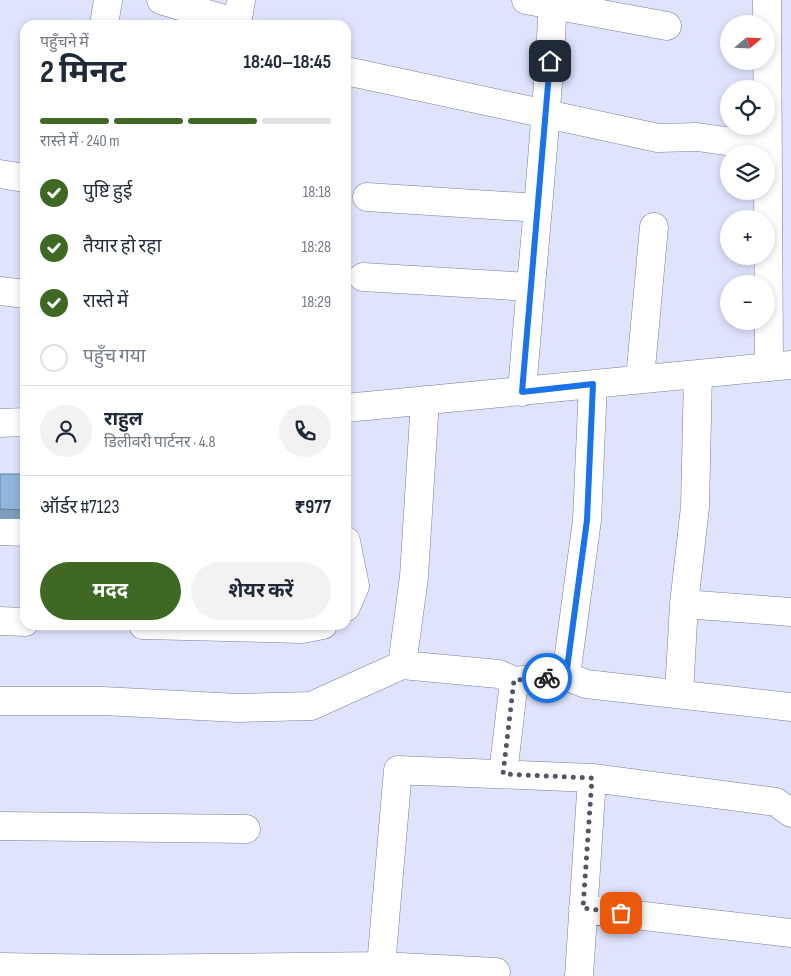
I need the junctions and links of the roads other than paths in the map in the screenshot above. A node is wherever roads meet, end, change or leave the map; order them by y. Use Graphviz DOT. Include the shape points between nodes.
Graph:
graph roads {
  1 [pos="108,0"];
  2 [pos="161,0"];
  3 [pos="526,0"];
  4 [pos="767,0"];
  5 [pos="553,3"];
  6 [pos="238,16"];
  7 [pos="105,20"];
  8 [pos="667,26"];
  9 [pos="351,72"];
  10 [pos="547,116"];
  11 [pos="754,145"];
  12 [pos="768,145"];
  13 [pos="0,174"];
  14 [pos="20,177"];
  15 [pos="367,197"];
  16 [pos="771,200"];
  17 [pos="538,208"];
  18 [pos="654,227"];
  19 [pos="363,277"];
  20 [pos="530,287"];
  21 [pos="0,290"];
  22 [pos="20,293"];
  23 [pos="780,366"];
  24 [pos="698,374"];
  25 [pos="640,379"];
  26 [pos="593,384"];
  27 [pos="522,392"];
  28 [pos="426,400"];
  29 [pos="351,408"];
  30 [pos="20,422"];
  31 [pos="0,423"];
  32 [pos="0,531"];
  33 [pos="20,532"];
  34 [pos="351,566"];
  35 [pos="351,595"];
  36 [pos="684,604"];
  37 [pos="791,612"];
  38 [pos="0,621"];
  39 [pos="20,622"];
  40 [pos="402,665"];
  41 [pos="566,676"];
  42 [pos="514,680"];
  43 [pos="679,694"];
  44 [pos="0,701"];
  45 [pos="791,707"];
  46 [pos="503,774"];
  47 [pos="592,778"];
  48 [pos="791,813"];
  49 [pos="0,826"];
  50 [pos="246,829"];
  51 [pos="583,908"];
  52 [pos="791,933"];
  53 [pos="381,966"];
  54 [pos="0,967"];
  55 [pos="112,972"];
  56 [pos="496,972"];
  57 [pos="579,976"];
  1 -- 7 [label="street"];
  2 -- 6 [label="street"];
  3 -- 5 [label="street"];
  4 -- 12 [label="street"];
  5 -- 8 [label="street"];
  5 -- 10 [label="street"];
  9 -- 10 [label="street"];
  10 -- 11 [label="street" via="658,138 697,137"];
  10 -- 17 [label="street"];
  13 -- 14 [label="street"];
  15 -- 17 [label="street"];
  16 -- 23 [label="street"];
  17 -- 20 [label="street"];
  18 -- 25 [label="street"];
  19 -- 20 [label="street"];
  20 -- 27 [label="street"];
  21 -- 22 [label="street"];
  23 -- 24 [label="street"];
  24 -- 25 [label="street"];
  24 -- 36 [label="street" via="695,507"];
  25 -- 26 [label="street"];
  26 -- 27 [label="street"];
  26 -- 41 [label="street" via="587,520"];
  27 -- 28 [label="street"];
  28 -- 29 [label="street"];
  28 -- 40 [label="street" via="414,577"];
  30 -- 31 [label="street"];
  32 -- 33 [label="street"];
  34 -- 35 [label="street" via="355,586"];
  36 -- 37 [label="street"];
  36 -- 43 [label="street"];
  38 -- 39 [label="street"];
  40 -- 42 [label="street" via="499,674"];
  40 -- 44 [label="street" via="311,706 238,708 103,701"];
  41 -- 42 [label="street"];
  41 -- 43 [label="street" via="586,684"];
  42 -- 46 [label="street"];
  43 -- 45 [label="street"];
  46 -- 47 [label="street"];
  46 -- 53 [label="street" via="398,770"];
  47 -- 48 [label="street" via="776,802"];
  47 -- 51 [label="street"];
  49 -- 50 [label="street"];
  51 -- 52 [label="street"];
  51 -- 57 [label="street"];
  53 -- 55 [label="street"];
  53 -- 56 [label="street"];
  54 -- 55 [label="street"];
}
